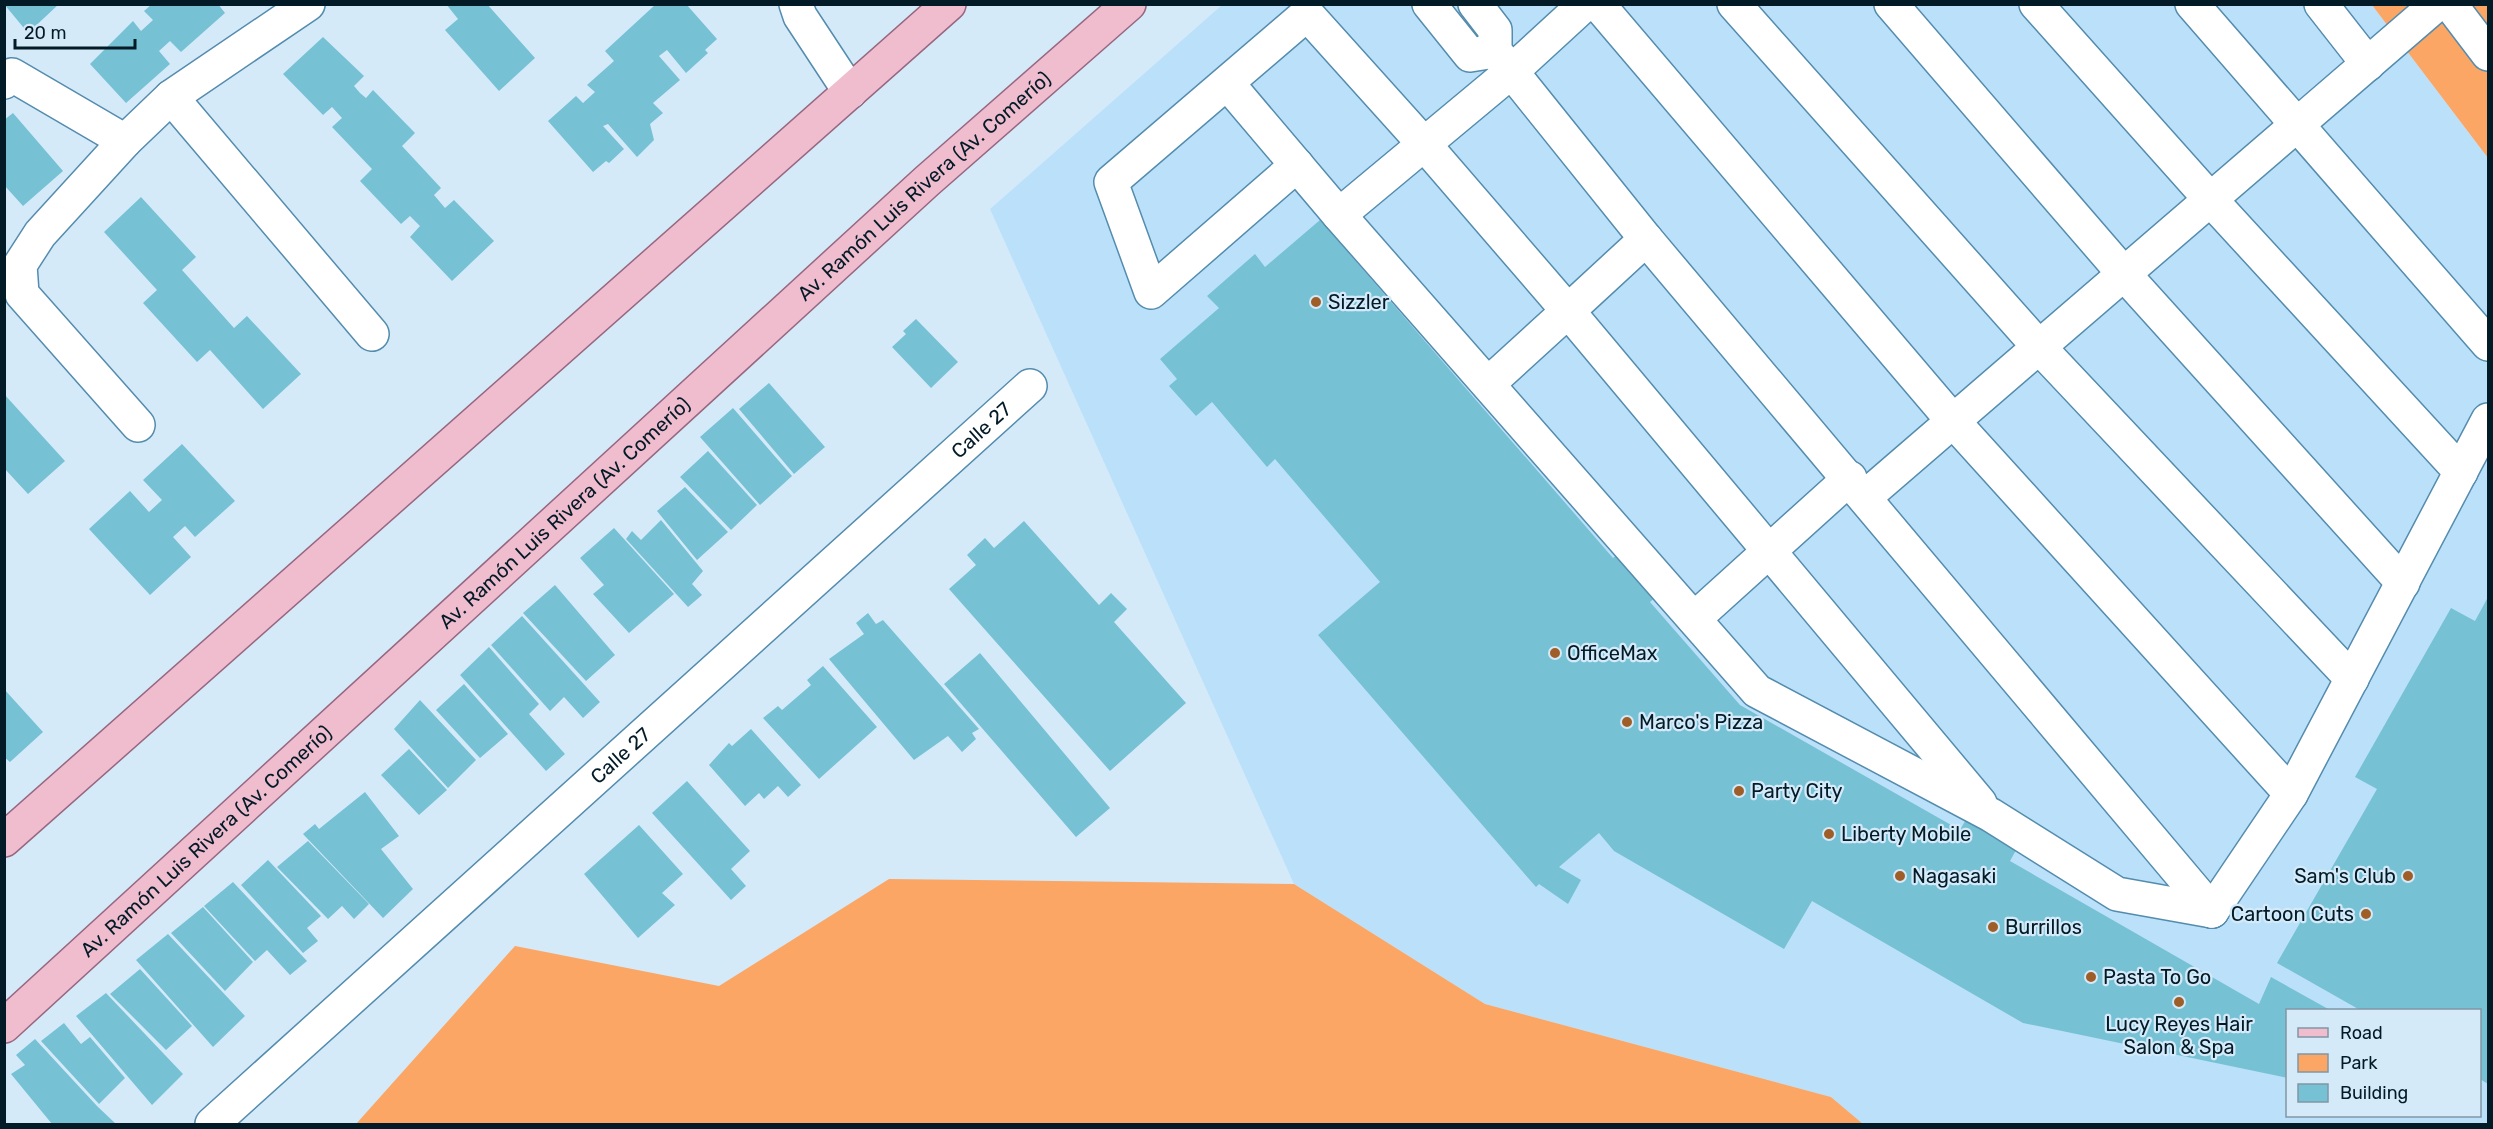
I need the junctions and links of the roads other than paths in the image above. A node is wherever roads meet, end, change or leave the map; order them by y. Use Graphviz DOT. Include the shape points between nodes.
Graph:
graph roads {
  1 [pos="308,4"];
  2 [pos="796,4"];
  3 [pos="949,4"];
  4 [pos="1129,4"];
  5 [pos="1429,4"];
  6 [pos="1475,4"];
  7 [pos="1585,4"];
  8 [pos="1598,4"];
  9 [pos="1734,4"];
  10 [pos="1891,4"];
  11 [pos="2036,4"];
  12 [pos="2192,4"];
  13 [pos="2321,4"];
  14 [pos="2437,4"];
  15 [pos="2450,4"];
  16 [pos="2488,54"];
  17 [pos="1504,61"];
  18 [pos="2368,64"];
  19 [pos="4,82"];
  20 [pos="1228,84"];
  21 [pos="850,92"];
  22 [pos="171,97"];
  23 [pos="2296,126"];
  24 [pos="125,141"];
  25 [pos="1424,144"];
  26 [pos="1297,165"];
  27 [pos="2210,199"];
  28 [pos="1339,215"];
  29 [pos="1646,239"];
  30 [pos="2124,274"];
  31 [pos="1568,311"];
  32 [pos="372,334"];
  33 [pos="2488,344"];
  34 [pos="2039,348"];
  35 [pos="1488,384"];
  36 [pos="1030,386"];
  37 [pos="2488,420"];
  38 [pos="1953,421"];
  39 [pos="138,425"];
  40 [pos="2461,472"];
  41 [pos="1858,488"];
  42 [pos="1771,550"];
  43 [pos="2403,582"];
  44 [pos="1694,619"];
  45 [pos="2352,679"];
  46 [pos="2291,794"];
  47 [pos="1991,816"];
  48 [pos="4,840"];
  49 [pos="2212,911"];
  50 [pos="4,1026"];
  51 [pos="230,1118"];
  1 -- 22 [label="street"];
  2 -- 21 [label="street"];
  3 -- 21 [label="main road"];
  4 -- 50 [label="main road, Av. Ramón Luis Rivera (Av. Comerío)" via="918,189"];
  5 -- 17 [label="street" via="1470,55"];
  6 -- 17 [label="street" via="1496,30"];
  7 -- 17 [label="street"];
  8 -- 38 [label="street"];
  9 -- 34 [label="street"];
  10 -- 30 [label="street"];
  11 -- 27 [label="street"];
  12 -- 23 [label="street"];
  13 -- 18 [label="street"];
  14 -- 18 [label="street"];
  15 -- 16 [label="street"];
  17 -- 25 [label="street"];
  17 -- 29 [label="street"];
  18 -- 23 [label="street"];
  19 -- 24 [label="street" via="12,75"];
  20 -- 25 [label="street" via="1307,14"];
  20 -- 26 [label="street"];
  20 -- 26 [label="street" via="1111,182 1151,292"];
  21 -- 48 [label="main road"];
  22 -- 24 [label="street"];
  22 -- 32 [label="street"];
  23 -- 27 [label="street"];
  23 -- 33 [label="street"];
  24 -- 39 [label="street" via="40,234 20,265 22,294"];
  25 -- 28 [label="street"];
  25 -- 31 [label="street"];
  26 -- 28 [label="street"];
  27 -- 30 [label="street"];
  27 -- 40 [label="street"];
  28 -- 35 [label="street"];
  29 -- 31 [label="street"];
  29 -- 41 [label="street"];
  30 -- 34 [label="street"];
  30 -- 43 [label="street"];
  31 -- 35 [label="street"];
  31 -- 42 [label="street"];
  34 -- 38 [label="street"];
  34 -- 45 [label="street"];
  35 -- 44 [label="street"];
  36 -- 51 [label="street, Calle 27"];
  37 -- 40 [label="street"];
  38 -- 41 [label="street"];
  38 -- 46 [label="street"];
  40 -- 43 [label="street"];
  41 -- 42 [label="street"];
  41 -- 49 [label="street"];
  42 -- 44 [label="street"];
  42 -- 47 [label="street"];
  43 -- 45 [label="street"];
  44 -- 47 [label="street" via="1757,691"];
  45 -- 46 [label="street"];
  46 -- 49 [label="street"];
  47 -- 49 [label="street" via="2117,894"];
}
